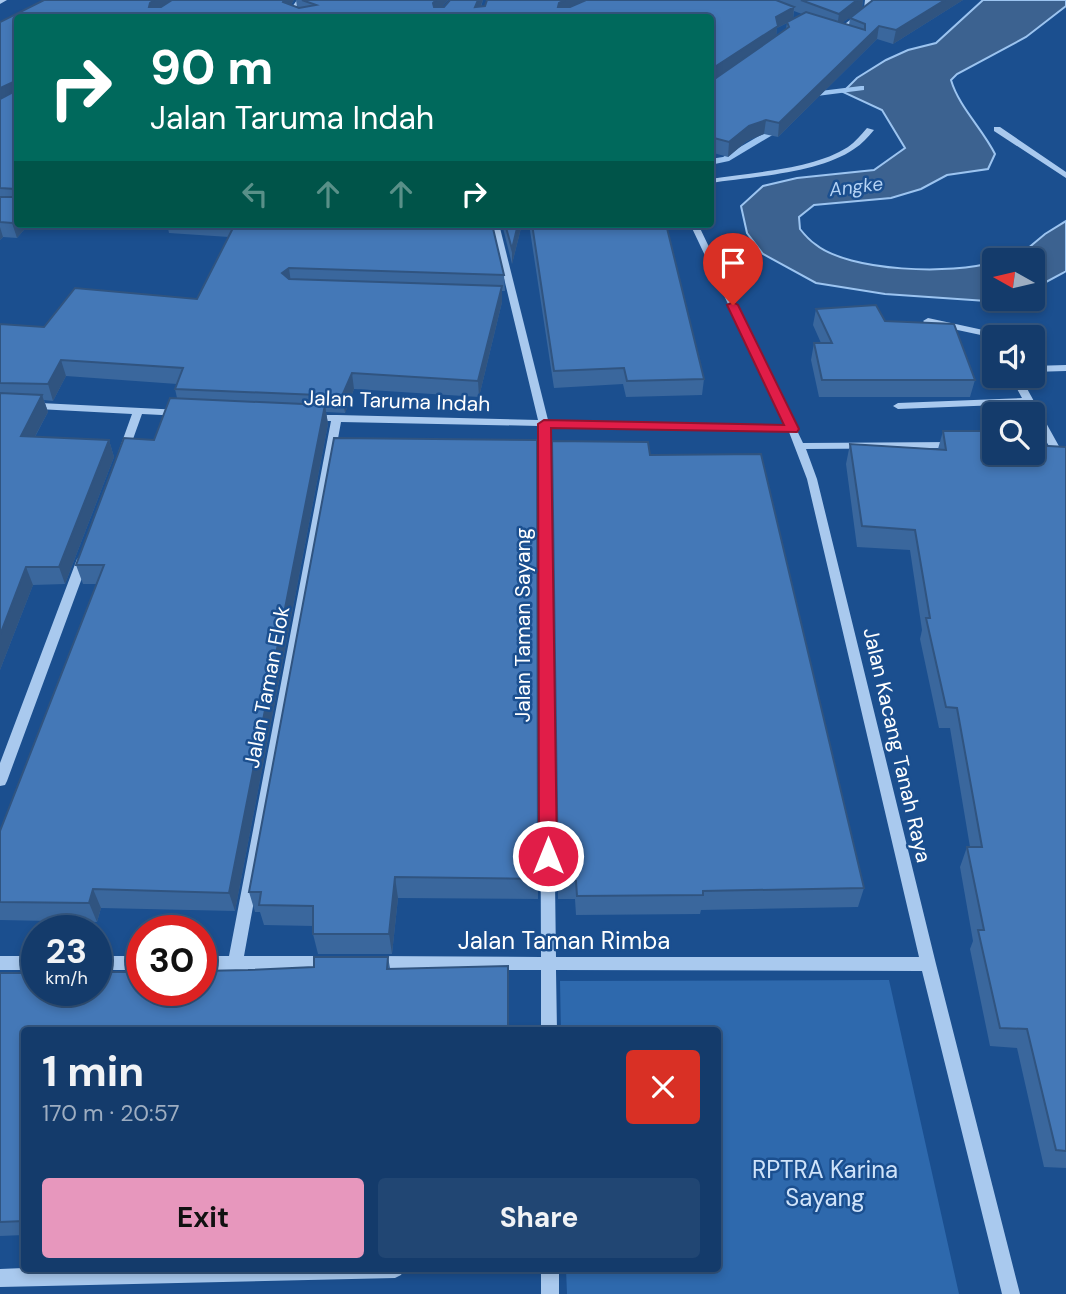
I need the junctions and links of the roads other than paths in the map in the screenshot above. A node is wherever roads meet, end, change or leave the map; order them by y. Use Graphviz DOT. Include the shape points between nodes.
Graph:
graph roads {
  1 [pos="299,0"];
  2 [pos="868,0"];
  3 [pos="292,14"];
  4 [pos="826,28"];
  5 [pos="838,32"];
  6 [pos="848,36"];
  7 [pos="997,129"];
  8 [pos="870,130"];
  9 [pos="1066,176"];
  10 [pos="714,180"];
  11 [pos="496,228"];
  12 [pos="696,228"];
  13 [pos="497,296"];
  14 [pos="511,297"];
  15 [pos="928,321"];
  16 [pos="982,333"];
  17 [pos="1066,368"];
  18 [pos="1045,369"];
  19 [pos="1022,388"];
  20 [pos="1029,401"];
  21 [pos="0,404"];
  22 [pos="898,406"];
  23 [pos="138,412"];
  24 [pos="191,413"];
  25 [pos="298,417"];
  26 [pos="337,418"];
  27 [pos="544,424"];
  28 [pos="793,429"];
  29 [pos="966,445"];
  30 [pos="800,446"];
  31 [pos="1066,456"];
  32 [pos="119,463"];
  33 [pos="86,552"];
  34 [pos="0,781"];
  35 [pos="0,963"];
  36 [pos="21,963"];
  37 [pos="217,963"];
  38 [pos="235,963"];
  39 [pos="549,963"];
  40 [pos="928,964"];
  41 [pos="549,1027"];
  42 [pos="263,1272"];
  43 [pos="550,1272"];
  44 [pos="0,1278"];
  45 [pos="550,1294"];
  46 [pos="1011,1294"];
  1 -- 3 [label="street"];
  2 -- 5 [label="street" via="867,10"];
  4 -- 5 [label="street"];
  5 -- 6 [label="street"];
  7 -- 9 [label="street"];
  8 -- 10 [label="street" via="841,154"];
  11 -- 14 [label="street, Jalan Taman Sayang"];
  12 -- 28 [label="street, Jalan Kacang Tanah Raya"];
  13 -- 14 [label="street"];
  14 -- 27 [label="street, Jalan Taman Sayang"];
  15 -- 16 [label="street"];
  17 -- 18 [label="street"];
  19 -- 20 [label="street"];
  20 -- 22 [label="street"];
  20 -- 31 [label="street" via="1049,448"];
  21 -- 23 [label="street"];
  23 -- 24 [label="street"];
  23 -- 32 [label="street"];
  25 -- 26 [label="street, Jalan Taruma Indah"];
  26 -- 27 [label="street, Jalan Taruma Indah"];
  26 -- 38 [label="street, Jalan Taman Elok"];
  27 -- 28 [label="street, Jalan Taruma Indah"];
  27 -- 39 [label="street, Jalan Taman Sayang"];
  28 -- 30 [label="street, Jalan Kacang Tanah Raya"];
  29 -- 30 [label="street"];
  30 -- 40 [label="street, Jalan Kacang Tanah Raya" via="812,479"];
  33 -- 34 [label="street"];
  35 -- 36 [label="street"];
  37 -- 38 [label="street, Jalan Taman Rimba"];
  38 -- 39 [label="street, Jalan Taman Rimba"];
  39 -- 40 [label="street, Jalan Taman Rimba"];
  39 -- 41 [label="street, Jalan Taman Sayang"];
  40 -- 46 [label="street, Jalan Kacang Tanah Raya"];
  42 -- 44 [label="street"];
  43 -- 45 [label="street"];
}
